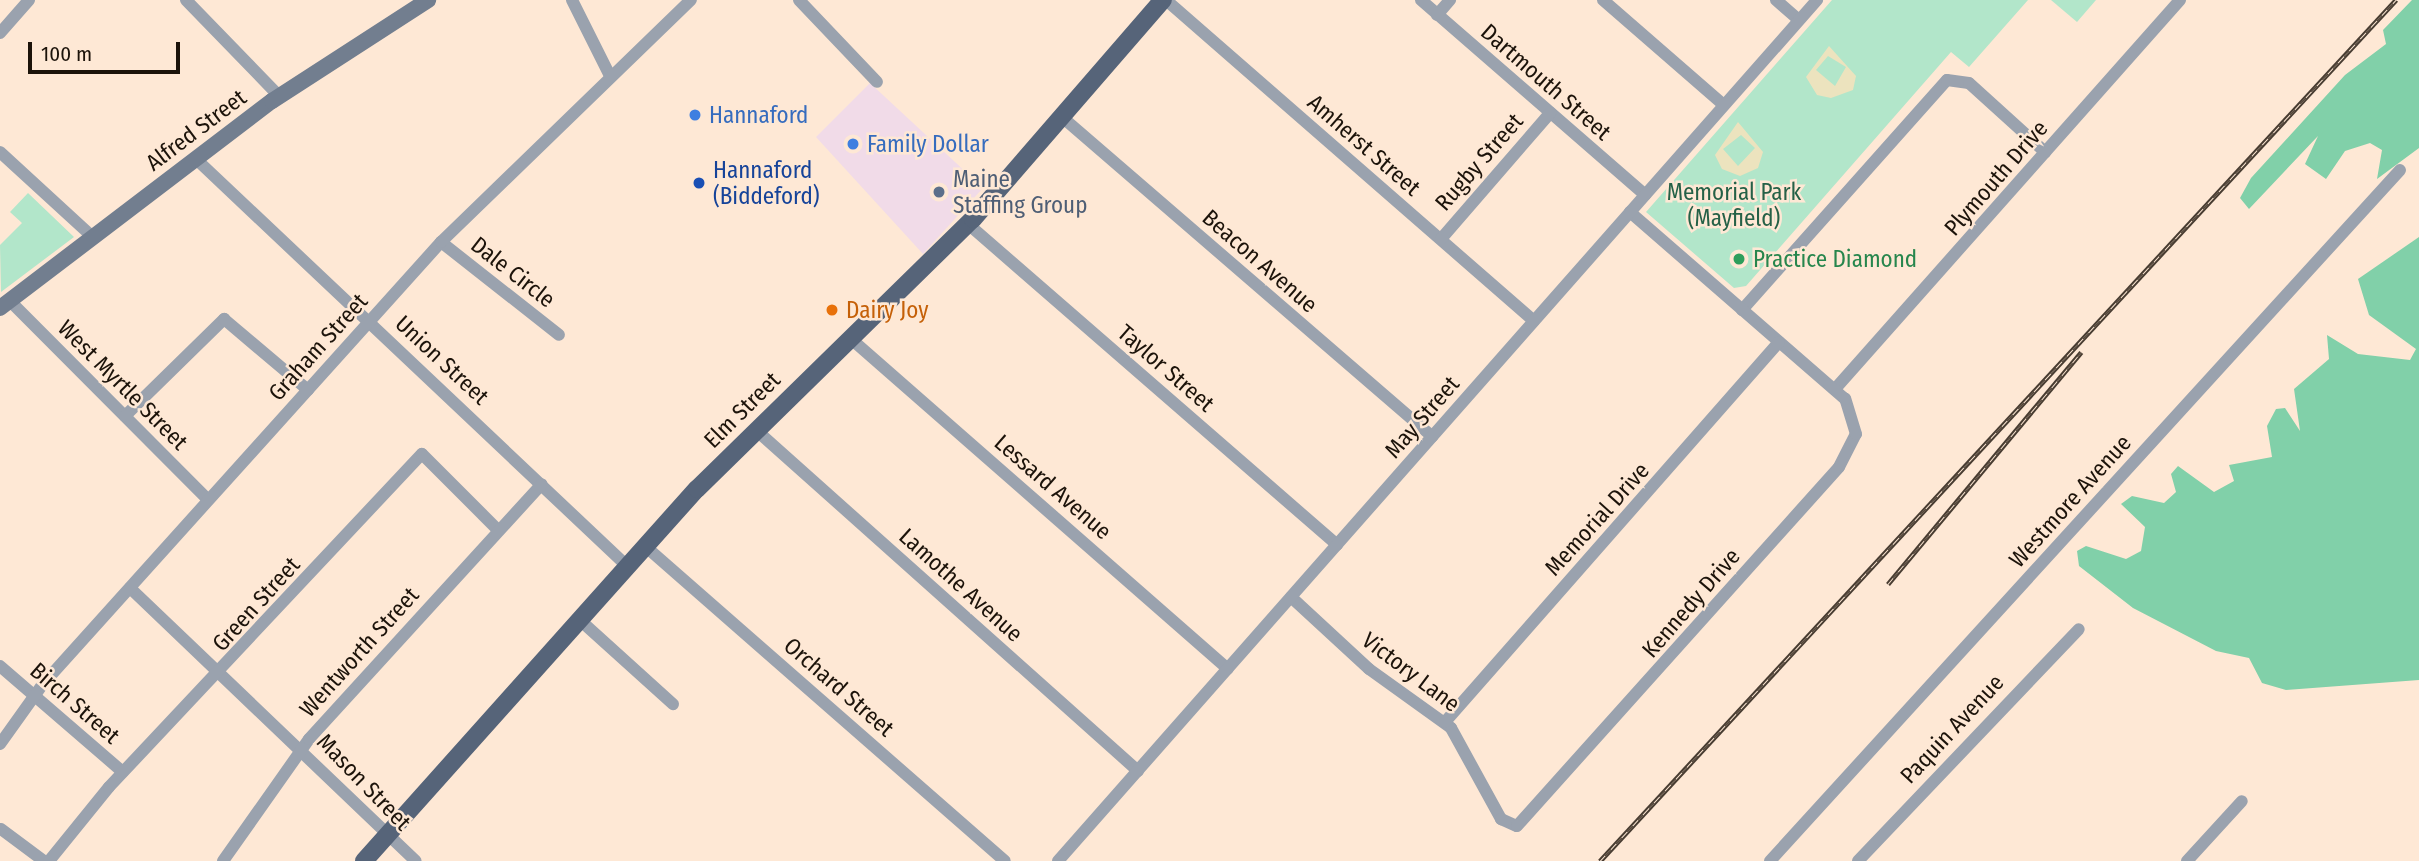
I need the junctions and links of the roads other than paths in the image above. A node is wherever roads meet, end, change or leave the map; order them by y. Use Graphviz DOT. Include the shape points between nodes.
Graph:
graph roads {
  1 [pos="29,0"];
  2 [pos="186,0"];
  3 [pos="428,0"];
  4 [pos="572,0"];
  5 [pos="691,0"];
  6 [pos="799,0"];
  7 [pos="1164,0"];
  8 [pos="1420,0"];
  9 [pos="1450,0"];
  10 [pos="1603,0"];
  11 [pos="1776,0"];
  12 [pos="1816,0"];
  13 [pos="2180,0"];
  14 [pos="1437,15"];
  15 [pos="1799,20"];
  16 [pos="2,28"];
  17 [pos="610,76"];
  18 [pos="877,82"];
  19 [pos="279,96"];
  20 [pos="1724,105"];
  21 [pos="1550,113"];
  22 [pos="1062,117"];
  23 [pos="0,152"];
  24 [pos="2045,152"];
  25 [pos="196,159"];
  26 [pos="2400,170"];
  27 [pos="1645,195"];
  28 [pos="1630,212"];
  29 [pos="968,224"];
  30 [pos="94,238"];
  31 [pos="1441,239"];
  32 [pos="441,242"];
  33 [pos="3,305"];
  34 [pos="1742,310"];
  35 [pos="369,321"];
  36 [pos="1534,321"];
  37 [pos="559,335"];
  38 [pos="850,338"];
  39 [pos="1779,342"];
  40 [pos="1838,385"];
  41 [pos="308,390"];
  42 [pos="125,416"];
  43 [pos="756,430"];
  44 [pos="1432,436"];
  45 [pos="542,484"];
  46 [pos="208,500"];
  47 [pos="498,530"];
  48 [pos="1337,545"];
  49 [pos="645,546"];
  50 [pos="627,566"];
  51 [pos="130,588"];
  52 [pos="1291,597"];
  53 [pos="581,621"];
  54 [pos="2079,629"];
  55 [pos="0,666"];
  56 [pos="1228,668"];
  57 [pos="222,673"];
  58 [pos="34,696"];
  59 [pos="673,704"];
  60 [pos="1445,722"];
  61 [pos="0,744"];
  62 [pos="302,748"];
  63 [pos="1138,771"];
  64 [pos="123,772"];
  65 [pos="2242,801"];
  66 [pos="1512,827"];
  67 [pos="1,830"];
  68 [pos="386,834"];
  69 [pos="47,861"];
  70 [pos="223,861"];
  71 [pos="364,861"];
  72 [pos="415,861"];
  73 [pos="1004,861"];
  74 [pos="1058,861"];
  75 [pos="1770,861"];
  76 [pos="1858,861"];
  77 [pos="2188,861"];
  1 -- 16 [label="street"];
  2 -- 19 [label="street"];
  3 -- 19 [label="main road, Alfred Street"];
  4 -- 17 [label="street"];
  5 -- 17 [label="street, Graham Street"];
  6 -- 18 [label="street"];
  7 -- 22 [label="main road, Elm Street"];
  7 -- 31 [label="street, Amherst Street"];
  8 -- 14 [label="street, Dartmouth Street"];
  9 -- 14 [label="street"];
  10 -- 20 [label="street"];
  11 -- 15 [label="street"];
  12 -- 15 [label="street, May Street"];
  13 -- 24 [label="street, Plymouth Drive"];
  14 -- 21 [label="street, Dartmouth Street"];
  15 -- 20 [label="street, May Street"];
  17 -- 32 [label="street, Graham Street"];
  19 -- 25 [label="main road, Alfred Street"];
  20 -- 27 [label="street, May Street"];
  21 -- 27 [label="street, Dartmouth Street"];
  21 -- 31 [label="street, Rugby Street"];
  22 -- 29 [label="main road, Elm Street"];
  22 -- 44 [label="street, Beacon Avenue"];
  23 -- 30 [label="street"];
  24 -- 34 [label="street" via="1969,83 1955,78 1936,88"];
  24 -- 40 [label="street, Plymouth Drive"];
  25 -- 30 [label="main road, Alfred Street"];
  25 -- 35 [label="street, Union Street"];
  26 -- 75 [label="street, Westmore Avenue"];
  27 -- 28 [label="street, May Street"];
  28 -- 34 [label="street, Kennedy Drive"];
  28 -- 36 [label="street, May Street"];
  29 -- 38 [label="main road, Elm Street"];
  29 -- 48 [label="street, Taylor Street"];
  30 -- 33 [label="main road, Alfred Street"];
  31 -- 36 [label="street, Amherst Street"];
  32 -- 35 [label="street, Graham Street"];
  32 -- 37 [label="street, Dale Circle"];
  33 -- 42 [label="street, West Myrtle Street"];
  34 -- 39 [label="street, Kennedy Drive"];
  35 -- 41 [label="street, Graham Street"];
  35 -- 45 [label="street, Union Street"];
  36 -- 44 [label="street, May Street"];
  38 -- 43 [label="main road, Elm Street"];
  38 -- 56 [label="street, Lessard Avenue"];
  39 -- 40 [label="street, Kennedy Drive"];
  39 -- 60 [label="street, Memorial Drive"];
  40 -- 66 [label="street, Kennedy Drive" via="1856,424 1845,458 1529,819"];
  41 -- 42 [label="street" via="224,319"];
  41 -- 46 [label="street, Graham Street"];
  42 -- 46 [label="street, West Myrtle Street"];
  43 -- 49 [label="main road, Elm Street"];
  43 -- 63 [label="street, Lamothe Avenue"];
  44 -- 48 [label="street, May Street"];
  45 -- 47 [label="street, Wentworth Street"];
  45 -- 50 [label="street, Union Street"];
  46 -- 51 [label="street, Graham Street"];
  47 -- 57 [label="street, Green Street" via="422,454"];
  47 -- 62 [label="street, Wentworth Street"];
  48 -- 52 [label="street, May Street"];
  49 -- 50 [label="main road, Elm Street"];
  49 -- 73 [label="street, Orchard Street"];
  50 -- 53 [label="main road, Elm Street"];
  51 -- 57 [label="street, Mason Street"];
  51 -- 58 [label="street, Graham Street"];
  52 -- 56 [label="street, May Street"];
  52 -- 60 [label="street, Victory Lane" via="1369,669"];
  53 -- 59 [label="street"];
  53 -- 68 [label="main road, Elm Street"];
  54 -- 76 [label="street, Paquin Avenue"];
  55 -- 58 [label="street, Birch Street"];
  56 -- 63 [label="street, May Street"];
  57 -- 62 [label="street, Mason Street"];
  57 -- 64 [label="street, Green Street"];
  58 -- 61 [label="street, Graham Street"];
  58 -- 64 [label="street, Birch Street"];
  60 -- 66 [label="street, Victory Lane"];
  62 -- 68 [label="street, Mason Street"];
  62 -- 70 [label="street, Wentworth Street"];
  63 -- 74 [label="street, May Street"];
  64 -- 69 [label="street, Green Street"];
  65 -- 77 [label="street"];
  67 -- 69 [label="street"];
  68 -- 71 [label="main road, Elm Street"];
  68 -- 72 [label="street, Mason Street"];
}
